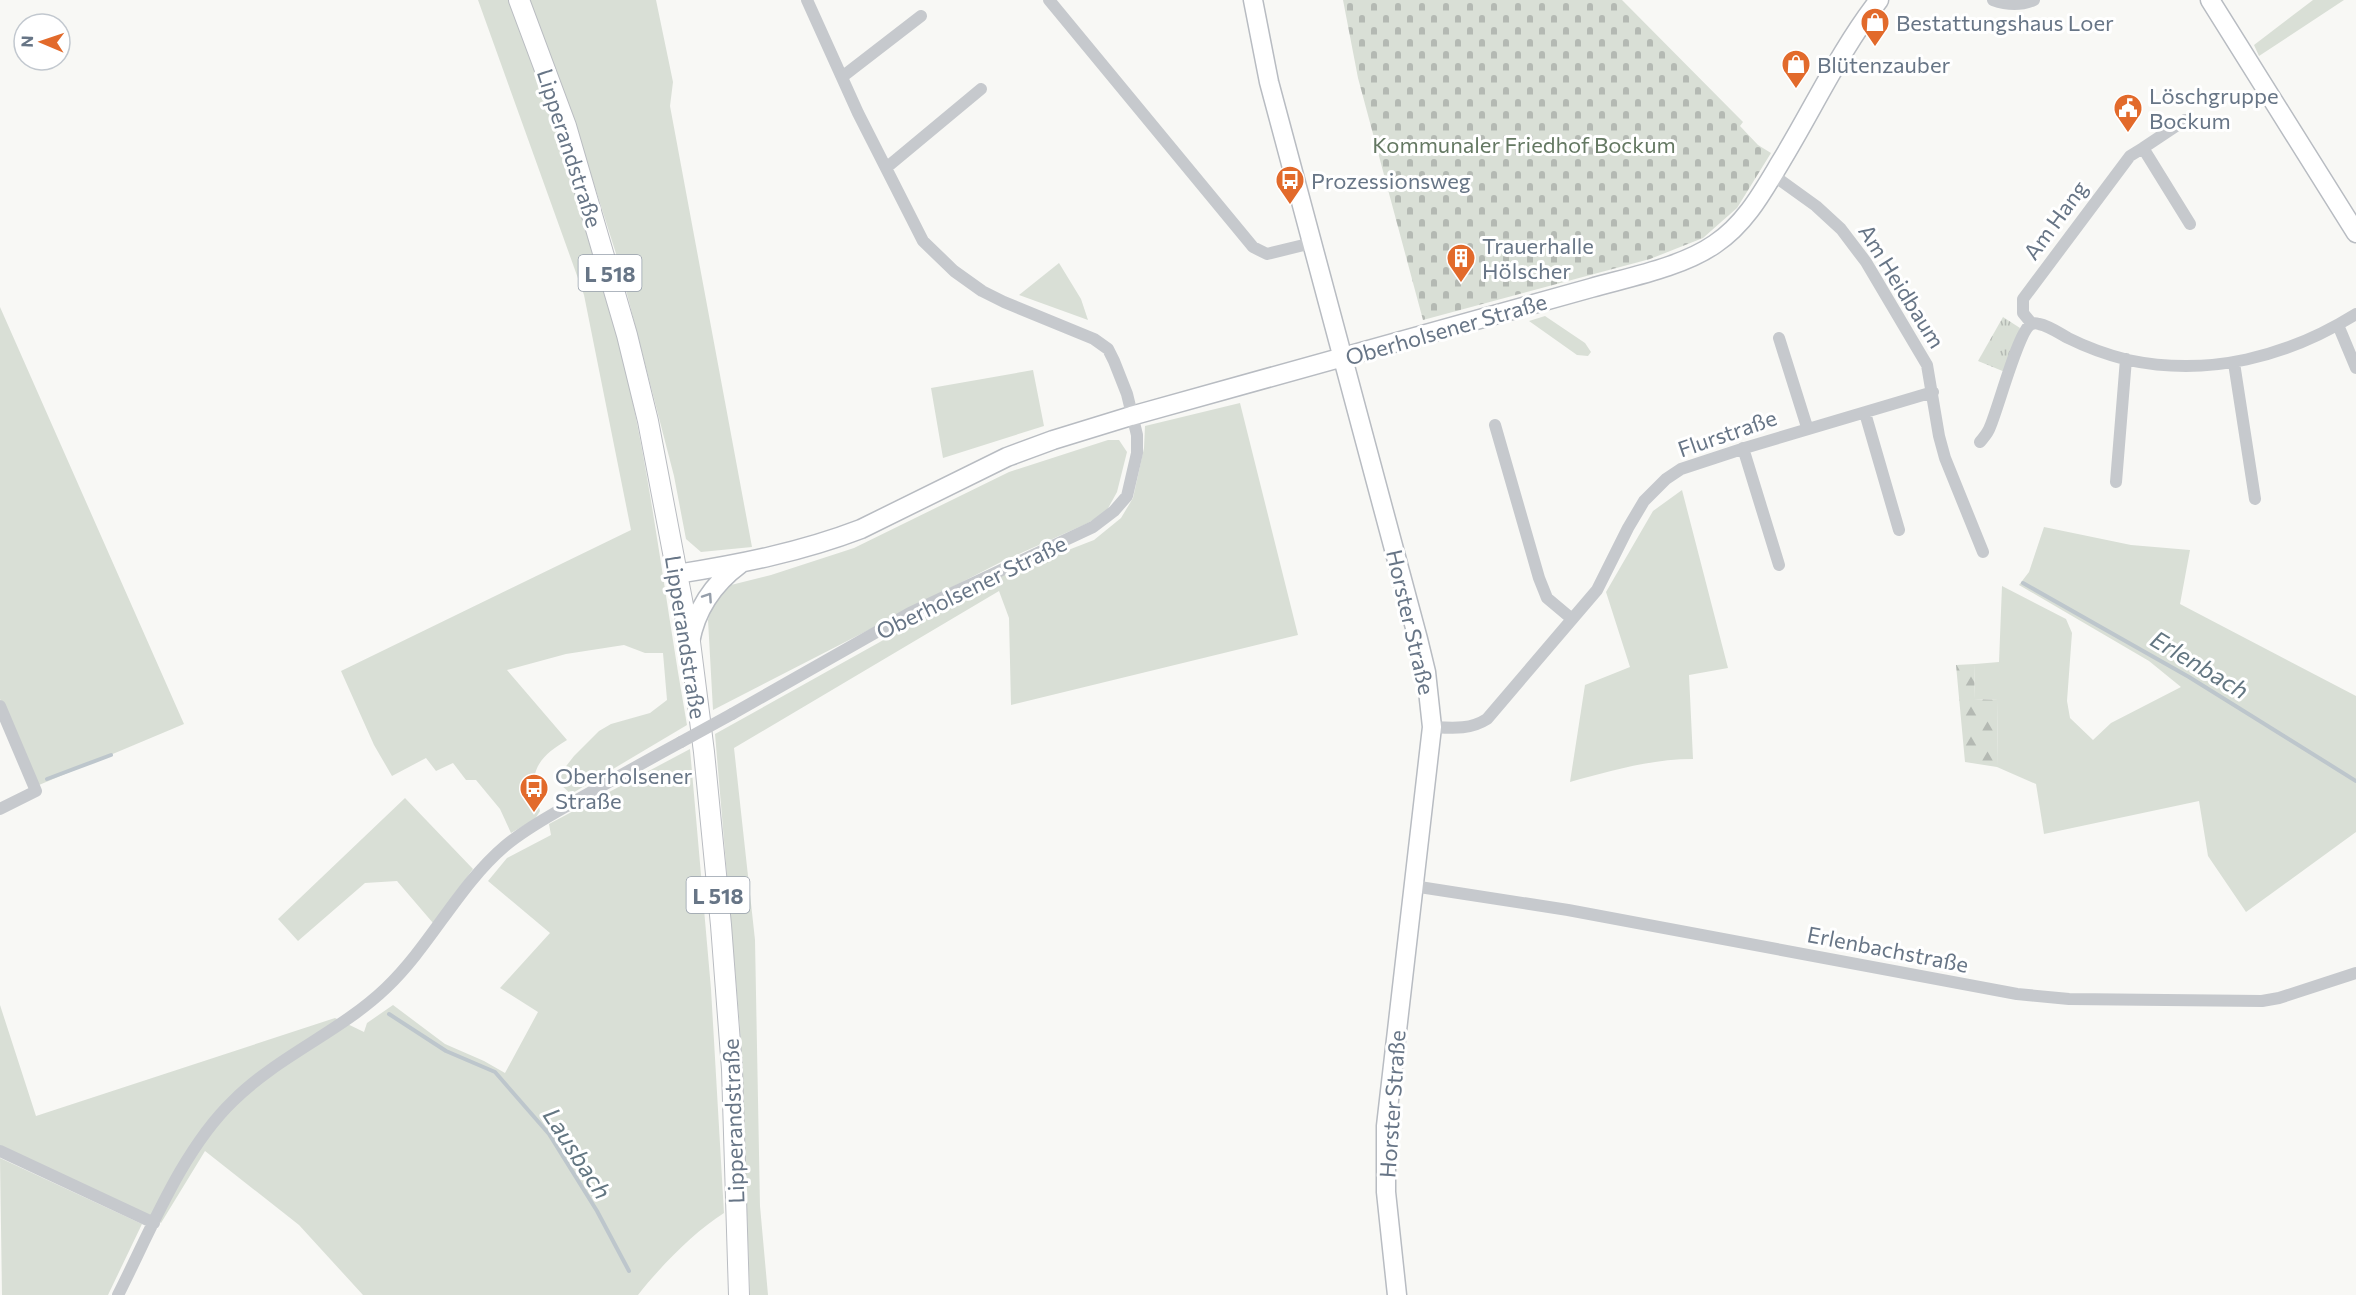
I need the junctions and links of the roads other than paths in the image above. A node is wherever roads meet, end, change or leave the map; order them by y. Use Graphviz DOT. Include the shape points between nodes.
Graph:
graph roads {
  1 [pos="519,0"];
  2 [pos="807,0"];
  3 [pos="1049,0"];
  4 [pos="1253,0"];
  5 [pos="1879,0"];
  6 [pos="1993,0"];
  7 [pos="2034,0"];
  8 [pos="2210,0"];
  9 [pos="921,16"];
  10 [pos="842,77"];
  11 [pos="981,89"];
  12 [pos="2185,120"];
  13 [pos="2143,148"];
  14 [pos="886,168"];
  15 [pos="1773,175"];
  16 [pos="2190,224"];
  17 [pos="2356,233"];
  18 [pos="1312,243"];
  19 [pos="2356,314"];
  20 [pos="2032,324"];
  21 [pos="2338,325"];
  22 [pos="1779,338"];
  23 [pos="1344,357"];
  24 [pos="2126,359"];
  25 [pos="2235,363"];
  26 [pos="2356,368"];
  27 [pos="1933,392"];
  28 [pos="1865,413"];
  29 [pos="1131,416"];
  30 [pos="1495,425"];
  31 [pos="1807,427"];
  32 [pos="1980,442"];
  33 [pos="1743,448"];
  34 [pos="2116,482"];
  35 [pos="2255,499"];
  36 [pos="1899,530"];
  37 [pos="1983,552"];
  38 [pos="742,563"];
  39 [pos="1779,566"];
  40 [pos="677,574"];
  41 [pos="1572,619"];
  42 [pos="690,642"];
  43 [pos="0,706"];
  44 [pos="1432,727"];
  45 [pos="0,809"];
  46 [pos="1413,886"];
  47 [pos="2356,973"];
  48 [pos="0,1151"];
  49 [pos="154,1223"];
  50 [pos="118,1295"];
  51 [pos="739,1295"];
  52 [pos="1397,1295"];
  1 -- 40 [label="main road, Lipperandstraße / L 518" via="566,126 619,304 648,421"];
  2 -- 10 [label="street"];
  3 -- 18 [label="street" via="1253,247 1267,254"];
  4 -- 18 [label="main road, Horster Straße" via="1269,82"];
  5 -- 15 [label="main road, Oberholsener Straße"];
  6 -- 7 [label="street" via="2005,4"];
  8 -- 17 [label="main road"];
  9 -- 10 [label="street"];
  10 -- 14 [label="street"];
  11 -- 14 [label="street"];
  12 -- 13 [label="street, Am Hang"];
  13 -- 16 [label="street"];
  13 -- 20 [label="street, Am Hang" via="2121,167 2023,299 2023,313"];
  14 -- 29 [label="street" via="923,241 954,271 997,299 1094,339 1108,350 1121,377"];
  15 -- 23 [label="main road, Oberholsener Straße" via="1741,222 1700,253 1658,269"];
  15 -- 27 [label="street, Am Heidbaum" via="1841,229 1866,262 1927,365"];
  18 -- 23 [label="main road, Horster Straße"];
  19 -- 21 [label="street"];
  20 -- 24 [label="street"];
  20 -- 32 [label="street" via="2026,329 1989,430"];
  21 -- 25 [label="street" via="2286,349"];
  21 -- 26 [label="street"];
  22 -- 31 [label="street"];
  23 -- 29 [label="main road, Oberholsener Straße"];
  23 -- 44 [label="main road, Horster Straße" via="1426,672"];
  24 -- 25 [label="street" via="2185,366"];
  24 -- 34 [label="street"];
  25 -- 35 [label="street"];
  27 -- 28 [label="street, Flurstraße"];
  27 -- 37 [label="street, Am Heidbaum" via="1945,458"];
  28 -- 31 [label="street, Flurstraße"];
  28 -- 36 [label="street"];
  29 -- 38 [label="main road, Oberholsener Straße" via="1006,457 836,538"];
  29 -- 49 [label="street, Oberholsener Straße, bridge" via="1137,453 1126,496 1114,512 1093,527 910,613 538,822 504,846 386,988 358,1012 254,1083 214,1120"];
  30 -- 41 [label="street" via="1539,578 1547,598"];
  31 -- 33 [label="street, Flurstraße"];
  33 -- 39 [label="street"];
  33 -- 41 [label="street, Flurstraße" via="1681,470 1644,501 1597,590"];
  38 -- 40 [label="main road, Oberholsener Straße"];
  42 -- 38 [label="main road, L 518, one-way" via="706,598"];
  40 -- 42 [label="main road, Lipperandstraße / L 518"];
  41 -- 44 [label="street, Flurstraße" via="1487,719 1458,729"];
  42 -- 51 [label="main road, Lipperandstraße / L 518" via="704,752 732,1069"];
  43 -- 45 [label="street" via="36,791"];
  44 -- 46 [label="main road, Horster Straße"];
  46 -- 47 [label="street, Erlenbachstraße" via="1568,910 2041,998 2262,1001"];
  46 -- 52 [label="main road, Horster Straße" via="1386,1125 1386,1192"];
  48 -- 49 [label="street"];
  49 -- 50 [label="street, Oberholsener Straße"];
}
